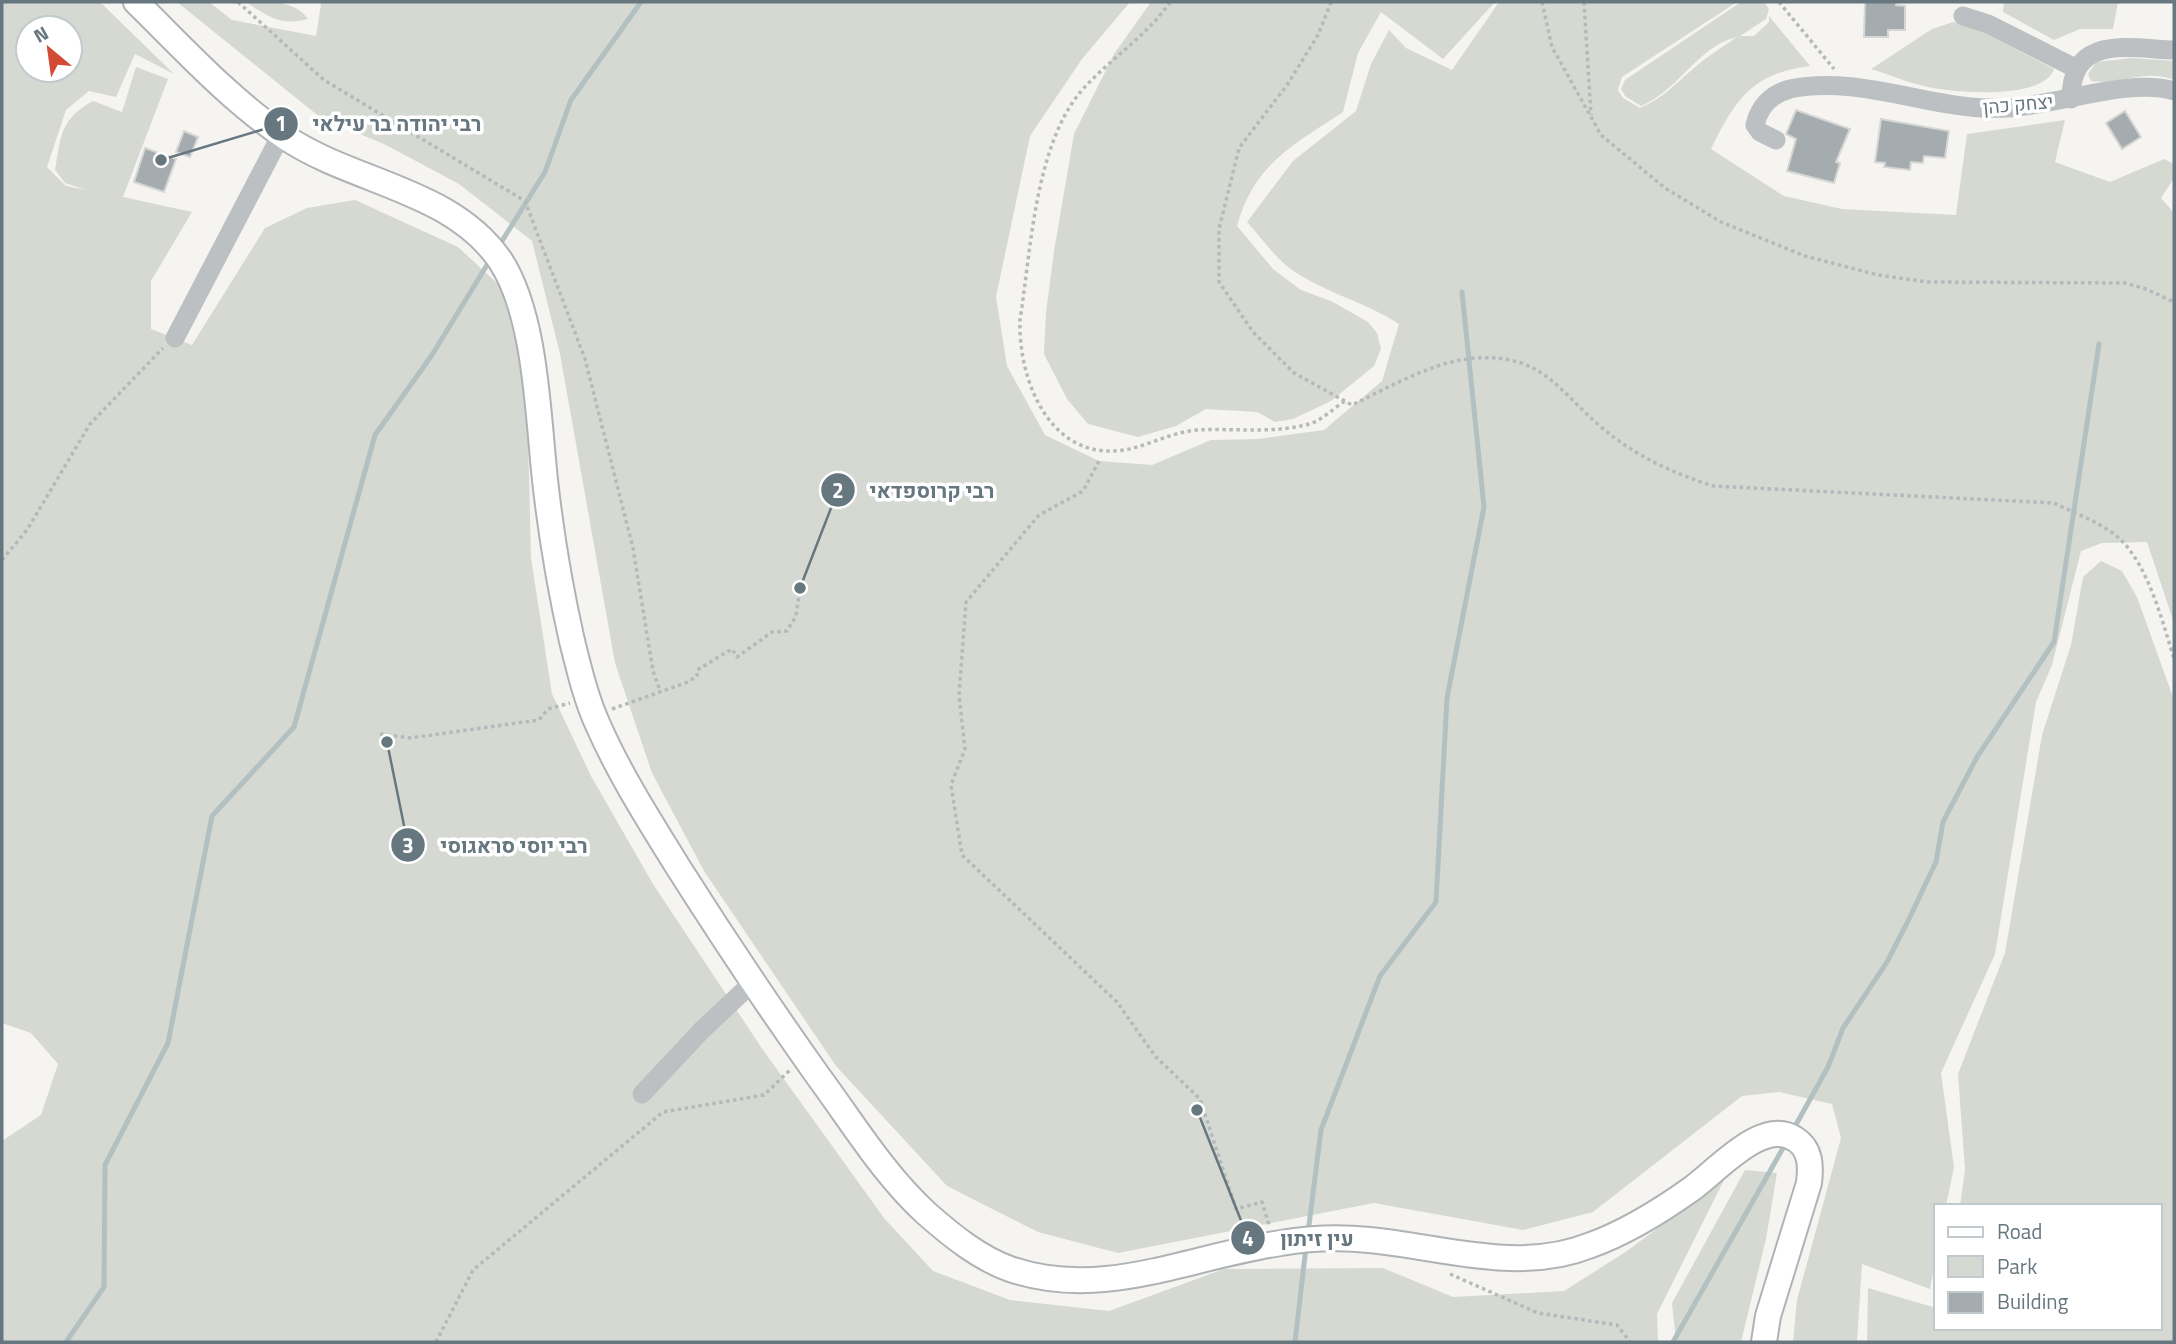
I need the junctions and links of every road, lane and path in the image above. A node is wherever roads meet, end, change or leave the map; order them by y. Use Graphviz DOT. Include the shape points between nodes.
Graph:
graph roads {
  1 [pos="136,2"];
  2 [pos="1170,2"];
  3 [pos="1331,2"];
  4 [pos="1542,2"];
  5 [pos="1584,2"];
  6 [pos="1779,2"];
  7 [pos="1963,16"];
  8 [pos="2174,50"];
  9 [pos="2075,68"];
  10 [pos="1861,89"];
  11 [pos="2174,91"];
  12 [pos="2071,99"];
  13 [pos="1591,119"];
  14 [pos="281,135"];
  15 [pos="1776,140"];
  16 [pos="2174,302"];
  17 [pos="175,338"];
  18 [pos="1345,401"];
  19 [pos="1099,461"];
  20 [pos="2,560"];
  21 [pos="800,588"];
  22 [pos="2174,659"];
  23 [pos="548,709"];
  24 [pos="594,718"];
  25 [pos="380,734"];
  26 [pos="751,984"];
  27 [pos="805,1057"];
  28 [pos="642,1094"];
  29 [pos="1267,1221"];
  30 [pos="1449,1274"];
  31 [pos="436,1342"];
  32 [pos="1630,1342"];
  33 [pos="1764,1342"];
  1 -- 14 [label="main road"];
  2 -- 18 [label="path" via="1082,90 1046,157 1019,347 1042,411 1062,435 1113,452 1193,430 1311,424"];
  3 -- 18 [label="path" via="1300,65 1239,148 1219,229 1219,282 1252,332 1294,373"];
  4 -- 13 [label="path" via="1552,47"];
  5 -- 13 [label="path"];
  6 -- 10 [label="path" via="1827,62"];
  7 -- 9 [label="street"];
  8 -- 9 [label="street" via="2103,50 2086,56"];
  9 -- 12 [label="street"];
  10 -- 12 [label="street, יצחק כהן" via="1982,108"];
  10 -- 15 [label="street, יצחק כהן" via="1823,86 1777,93 1755,125"];
  11 -- 12 [label="street, יצחק כהן" via="2142,87"];
  13 -- 16 [label="path" via="1601,135 1683,200 1752,236 1827,264 1927,282 2125,283"];
  14 -- 17 [label="street"];
  14 -- 24 [label="main road" via="464,222 505,267 527,337 561,590"];
  17 -- 20 [label="path" via="90,424 27,530"];
  18 -- 22 [label="path" via="1352,405 1414,376 1476,358 1530,364 1636,451 1672,473 1713,486 2054,503 2121,541 2144,576"];
  19 -- 29 [label="path" via="1083,491 1039,515 966,602 959,695 965,749 951,785 962,855 1117,1002 1155,1056 1200,1099 1237,1209 1262,1202"];
  21 -- 24 [label="path" via="796,616 788,631 772,632 737,657 732,649 697,670 697,676 688,682"];
  23 -- 25 [label="path" via="539,720 410,738"];
  24 -- 26 [label="main road" via="625,781"];
  26 -- 27 [label="main road"];
  26 -- 28 [label="street"];
  27 -- 31 [label="path" via="764,1095 663,1112 472,1270"];
  27 -- 33 [label="main road" via="887,1170 924,1211 967,1246 1009,1269 1080,1281 1118,1279 1322,1237 1541,1260 1626,1231 1761,1136 1788,1135 1802,1143 1811,1162 1809,1183"];
  30 -- 32 [label="path" via="1538,1313 1617,1325"];
}
